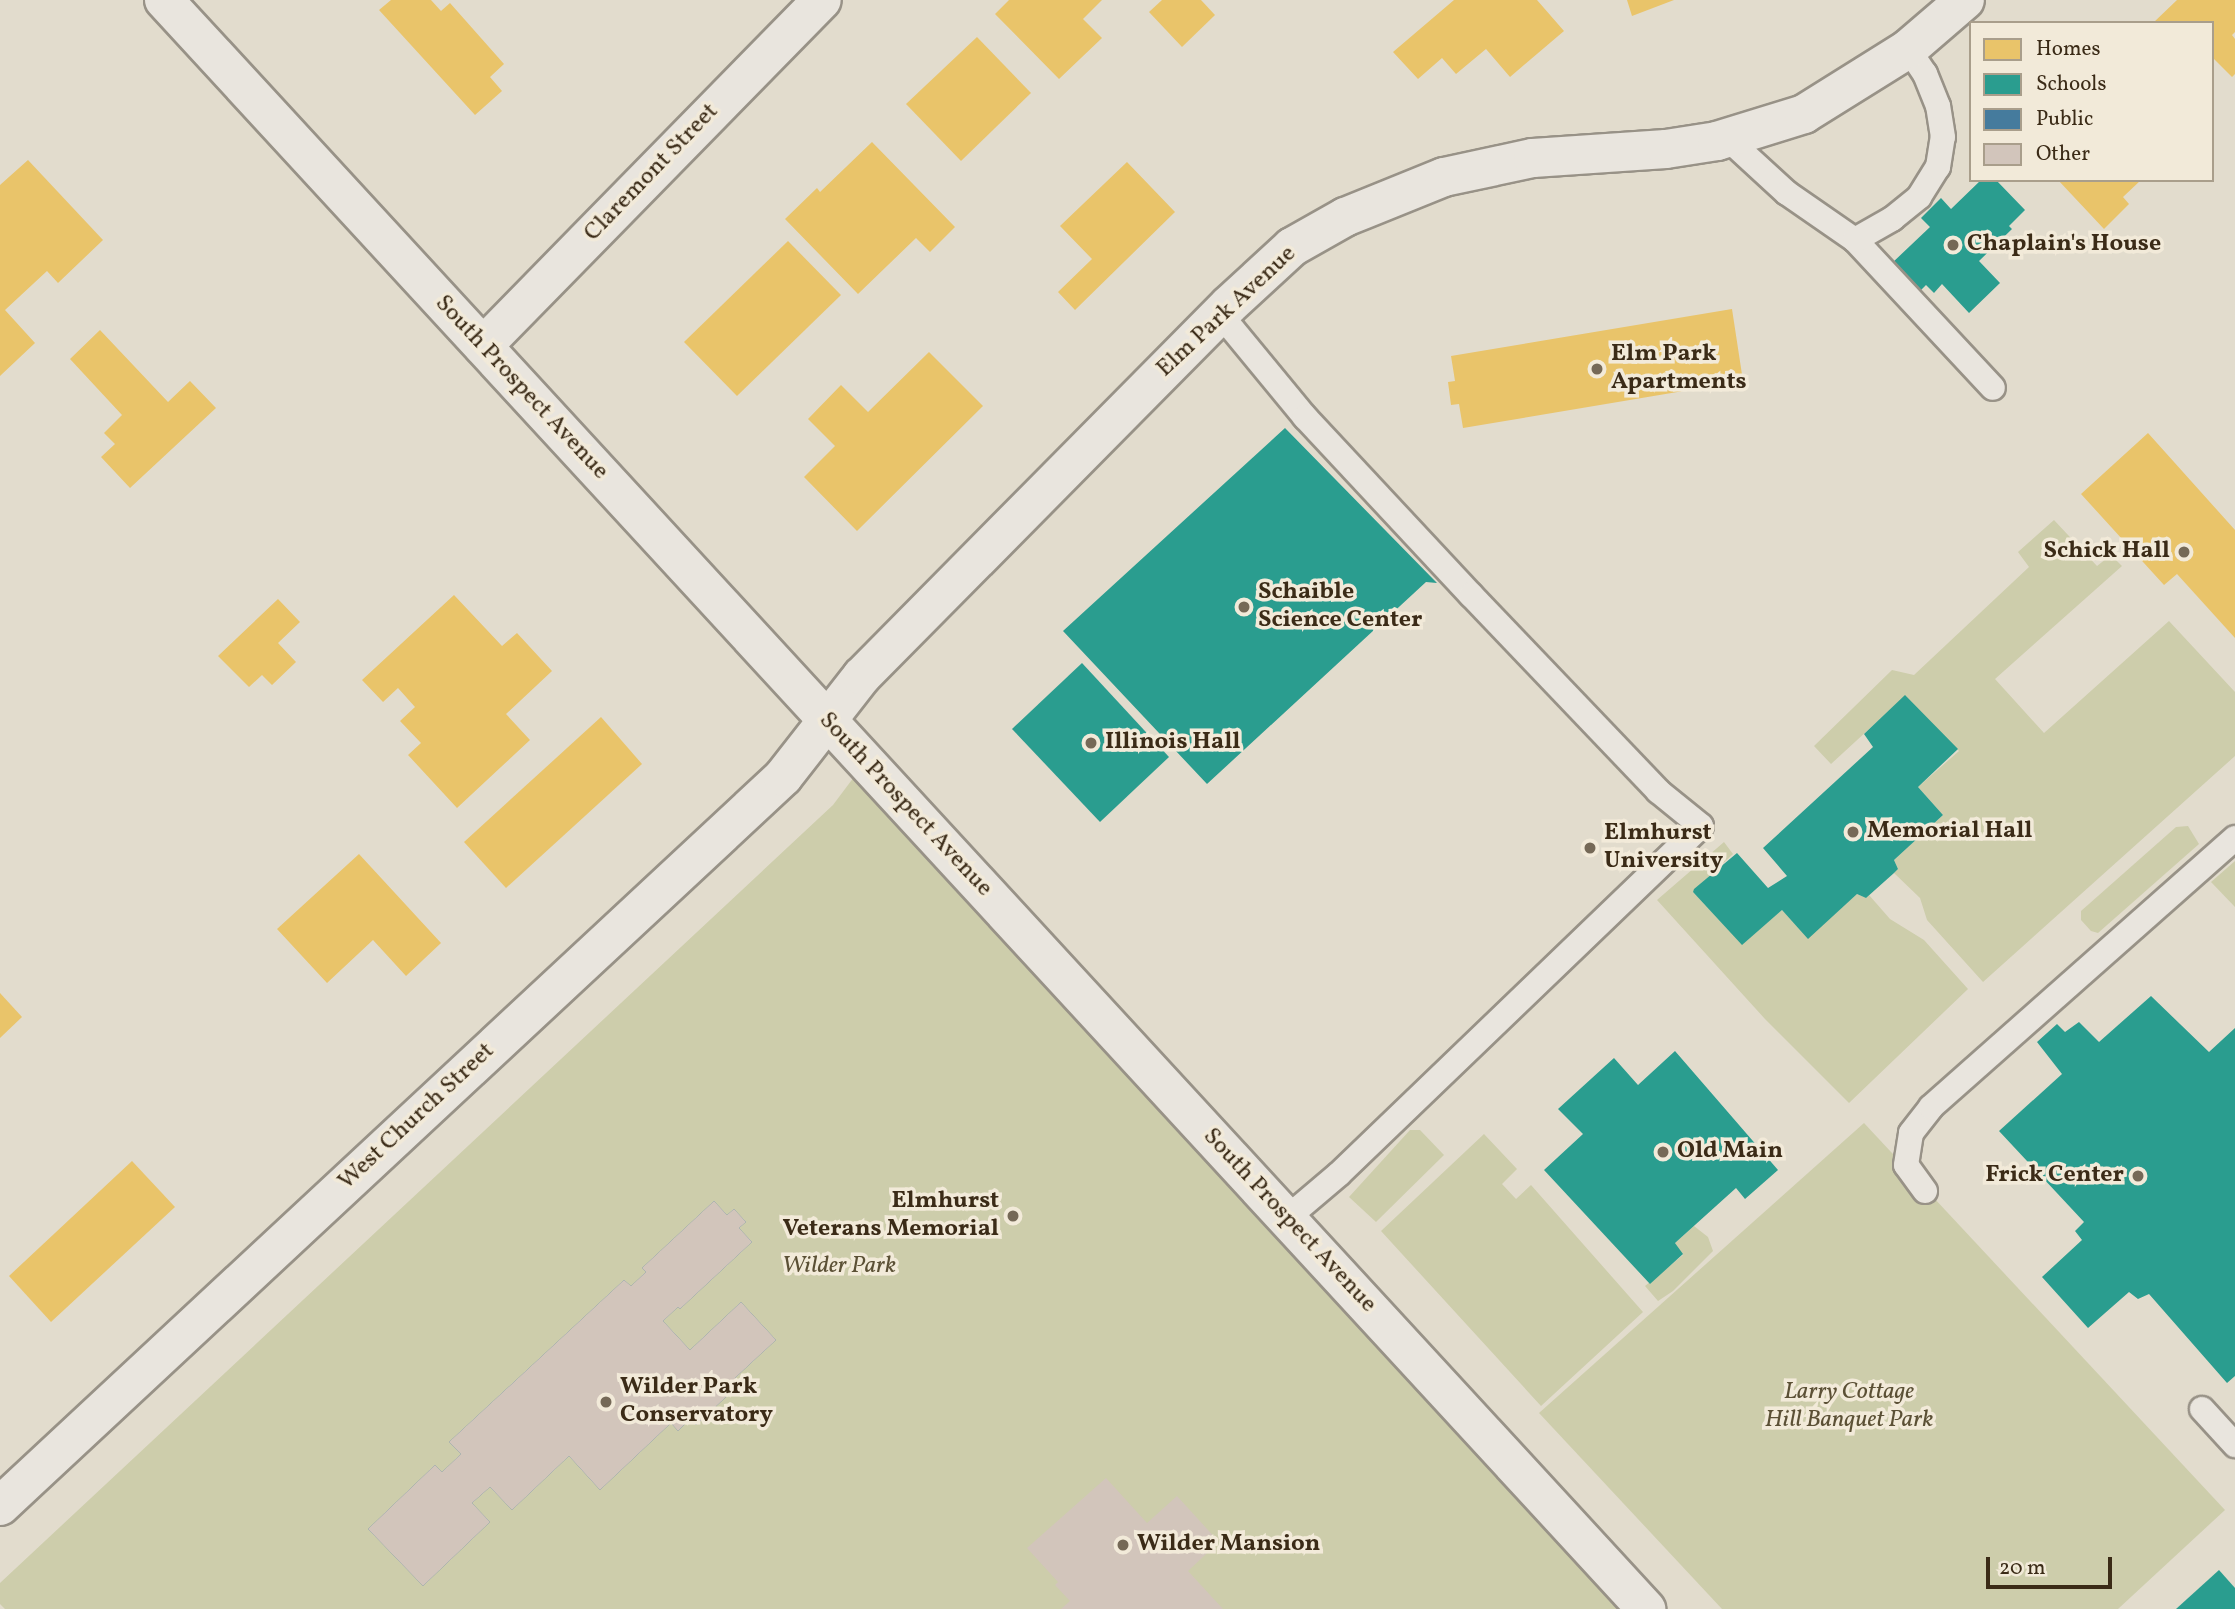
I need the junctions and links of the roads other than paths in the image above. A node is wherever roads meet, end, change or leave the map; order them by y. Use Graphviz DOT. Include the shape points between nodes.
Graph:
graph roads {
  1 [pos="164,0"];
  2 [pos="822,0"];
  3 [pos="1965,0"];
  4 [pos="1908,49"];
  5 [pos="1728,138"];
  6 [pos="1855,240"];
  7 [pos="1220,314"];
  8 [pos="482,346"];
  9 [pos="1993,388"];
  10 [pos="827,721"];
  11 [pos="2235,838"];
  12 [pos="1924,1191"];
  13 [pos="1286,1219"];
  14 [pos="2202,1409"];
  15 [pos="2235,1445"];
  16 [pos="0,1506"];
  17 [pos="1646,1609"];
  1 -- 8 [label="street, South Prospect Avenue"];
  2 -- 8 [label="street, Claremont Street"];
  3 -- 4 [label="street, Elm Park Avenue"];
  4 -- 5 [label="street, Elm Park Avenue" via="1804,114"];
  4 -- 6 [label="lane" via="1938,106 1943,137 1938,167 1919,197"];
  5 -- 6 [label="lane" via="1787,193"];
  5 -- 7 [label="street, Elm Park Avenue" via="1666,149 1533,158 1444,177 1345,217 1292,247"];
  6 -- 9 [label="lane"];
  7 -- 10 [label="street, Elm Park Avenue" via="862,676"];
  7 -- 13 [label="lane" via="1305,417 1471,595 1658,791 1700,826 1339,1174"];
  8 -- 10 [label="street, South Prospect Avenue"];
  10 -- 13 [label="street, South Prospect Avenue"];
  10 -- 16 [label="street, West Church Street" via="783,777"];
  11 -- 12 [label="lane" via="1931,1107 1911,1133 1906,1166"];
  13 -- 17 [label="street, South Prospect Avenue"];
  14 -- 15 [label="lane"];
}
